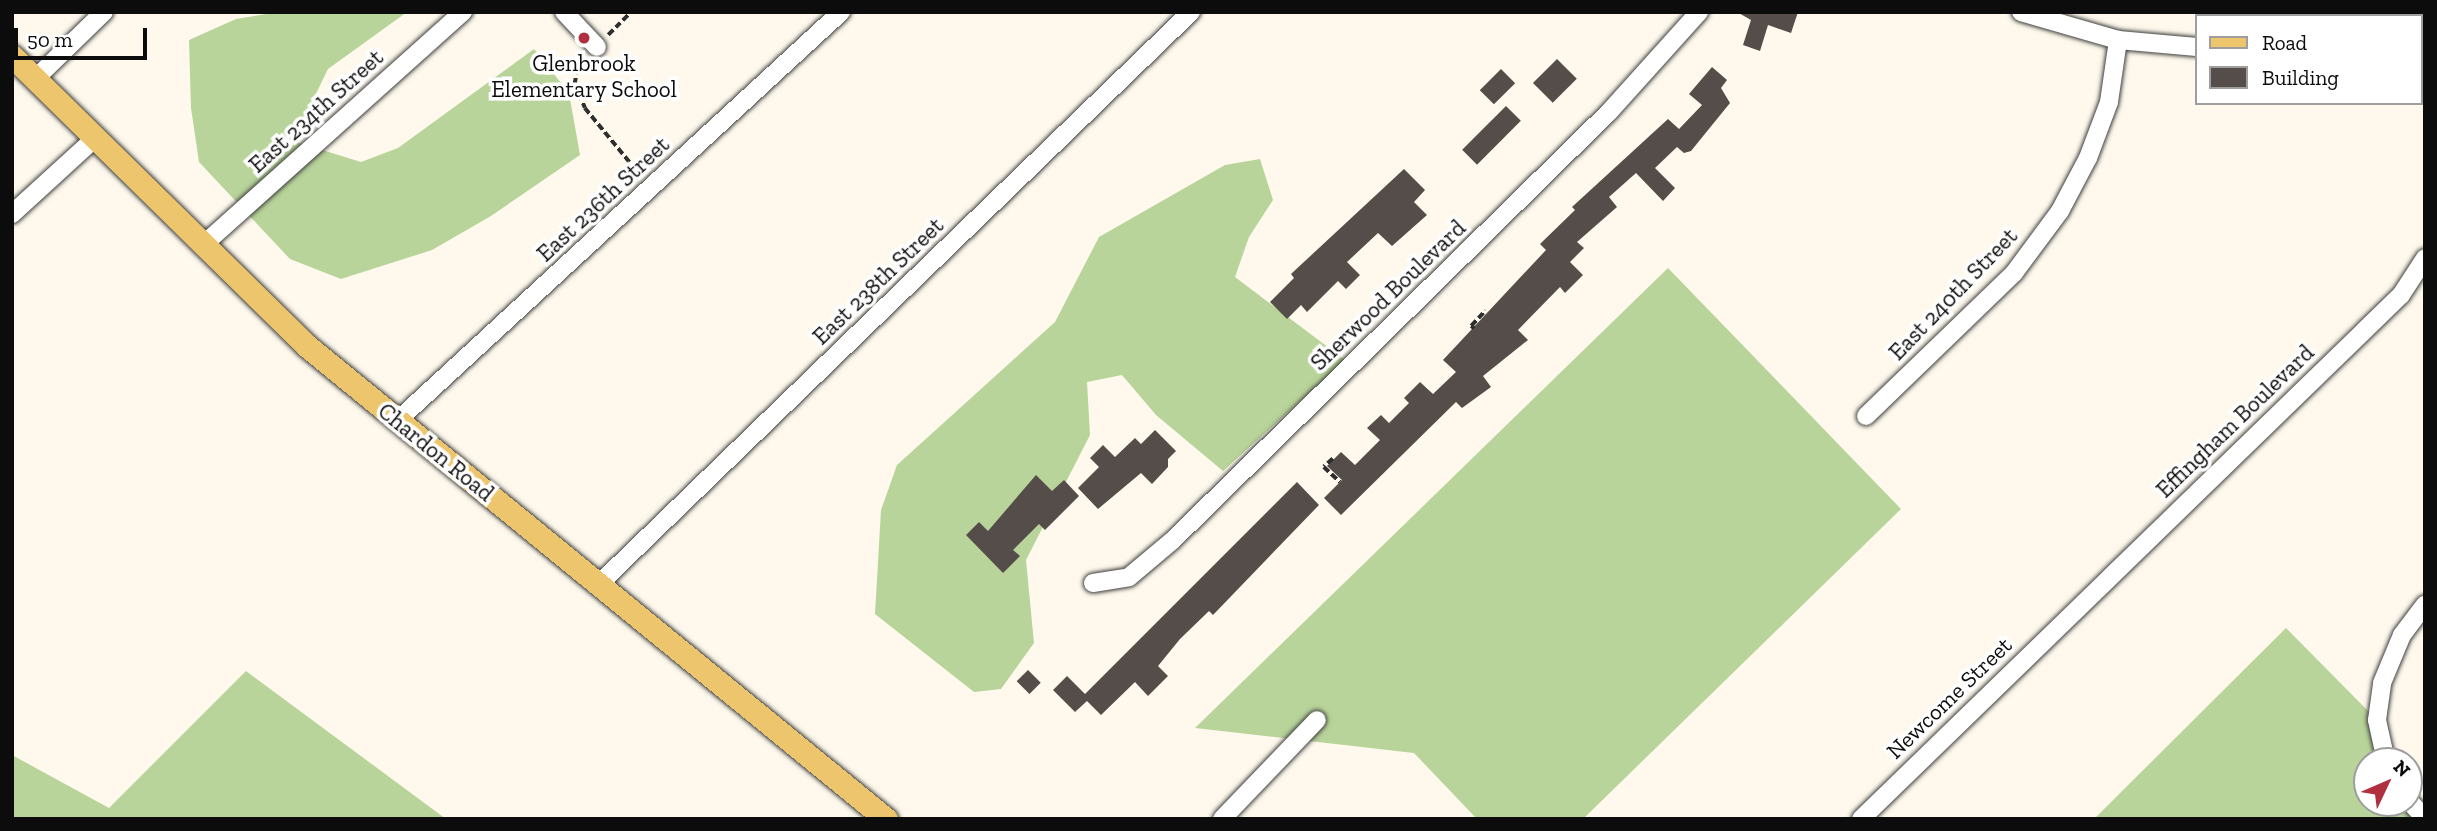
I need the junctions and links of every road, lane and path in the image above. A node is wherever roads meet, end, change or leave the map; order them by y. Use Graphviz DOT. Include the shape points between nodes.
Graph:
graph roads {
  1 [pos="104,12"];
  2 [pos="464,12"];
  3 [pos="564,12"];
  4 [pos="631,12"];
  5 [pos="841,12"];
  6 [pos="1191,12"];
  7 [pos="1699,12"];
  8 [pos="2021,12"];
  9 [pos="2118,40"];
  10 [pos="597,47"];
  11 [pos="2196,47"];
  12 [pos="12,57"];
  13 [pos="35,79"];
  14 [pos="94,139"];
  15 [pos="652,188"];
  16 [pos="12,214"];
  17 [pos="202,247"];
  18 [pos="2425,258"];
  19 [pos="1485,311"];
  20 [pos="1474,329"];
  21 [pos="1866,416"];
  22 [pos="397,421"];
  23 [pos="1333,459"];
  24 [pos="1340,482"];
  25 [pos="1093,583"];
  26 [pos="598,585"];
  27 [pos="2425,605"];
  28 [pos="2073,612"];
  29 [pos="1317,720"];
  30 [pos="2383,747"];
  31 [pos="886,819"];
  32 [pos="1222,819"];
  33 [pos="1860,819"];
  1 -- 13 [label="street"];
  2 -- 17 [label="street, East 234th Street"];
  3 -- 10 [label="street"];
  4 -- 10 [label="path"];
  5 -- 15 [label="street, East 236th Street"];
  6 -- 26 [label="street, East 238th Street"];
  7 -- 25 [label="street, Sherwood Boulevard" via="1609,112 1173,540 1129,577"];
  8 -- 9 [label="street"];
  9 -- 11 [label="street"];
  9 -- 21 [label="street, East 240th Street" via="2109,102 2088,158 2060,211 2014,273"];
  10 -- 15 [label="path" via="578,68 575,84 584,108 602,135"];
  12 -- 13 [label="main road, Chardon Road"];
  13 -- 14 [label="main road, Chardon Road"];
  14 -- 16 [label="street"];
  14 -- 17 [label="main road, Chardon Road"];
  15 -- 22 [label="street, East 236th Street"];
  17 -- 22 [label="main road, Chardon Road" via="307,346"];
  18 -- 28 [label="street, Effingham Boulevard" via="2401,295"];
  19 -- 20 [label="path" via="1471,326"];
  22 -- 26 [label="main road, Chardon Road"];
  23 -- 24 [label="path" via="1324,467"];
  26 -- 31 [label="main road, Chardon Road"];
  27 -- 30 [label="street" via="2402,635 2382,683 2377,720"];
  28 -- 33 [label="street, Newcome Street"];
  29 -- 32 [label="street"];
}
